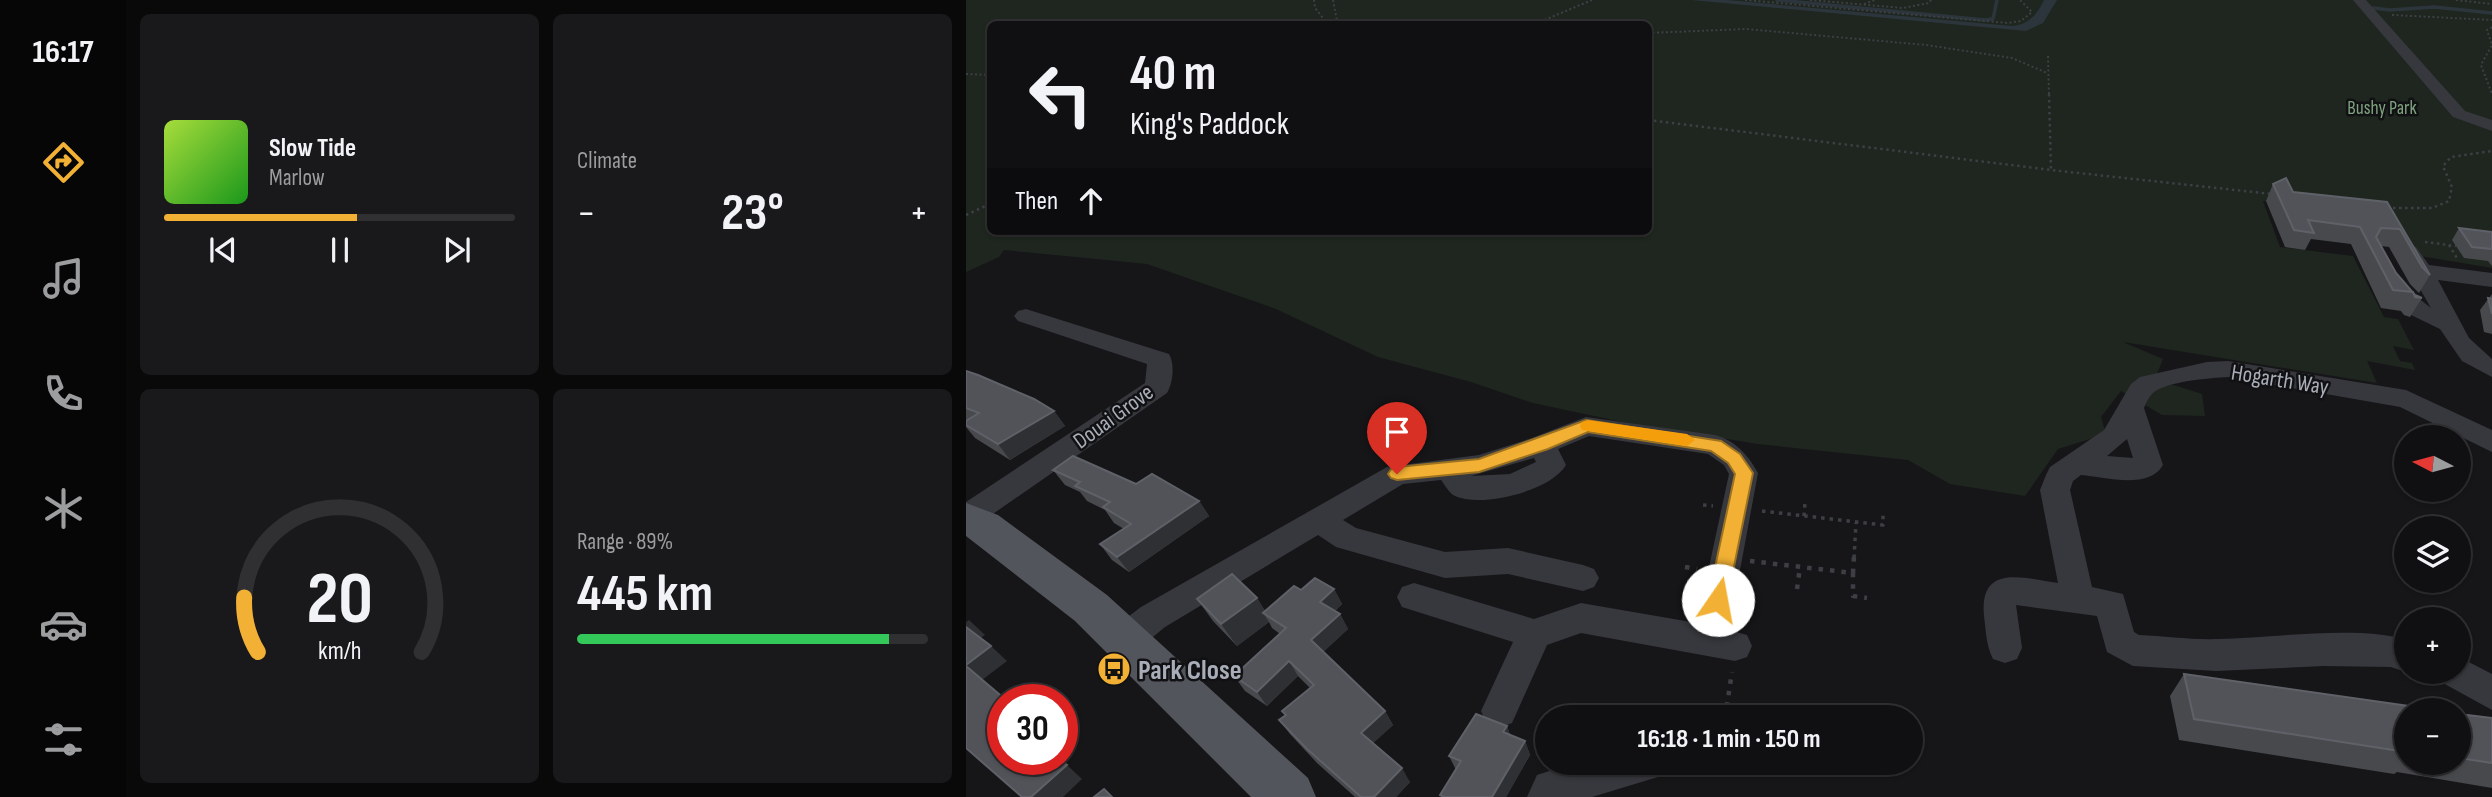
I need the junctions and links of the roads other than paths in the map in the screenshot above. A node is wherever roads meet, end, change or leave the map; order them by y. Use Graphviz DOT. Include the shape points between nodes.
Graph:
graph roads {
  1 [pos="2364,6"];
  2 [pos="2459,114"];
  3 [pos="2492,126"];
  4 [pos="2490,148"];
  5 [pos="2399,234"];
  6 [pos="2384,264"];
  7 [pos="2422,271"];
  8 [pos="2492,280"];
  9 [pos="1026,316"];
  10 [pos="2449,324"];
  11 [pos="2492,369"];
  12 [pos="2131,410"];
  13 [pos="2492,442"];
  14 [pos="2075,464"];
  15 [pos="966,518"];
  16 [pos="1319,520"];
  17 [pos="1583,578"];
  18 [pos="1414,597"];
  19 [pos="2078,599"];
  20 [pos="1534,634"];
  21 [pos="1124,640"];
  22 [pos="2006,648"];
  23 [pos="2394,651"];
  24 [pos="2471,681"];
  25 [pos="2492,693"];
  26 [pos="1499,711"];
  27 [pos="1601,775"];
  28 [pos="1289,797"];
  29 [pos="1546,797"];
  1 -- 2 [label="lane"];
  2 -- 3 [label="lane"];
  2 -- 4 [label="street"];
  5 -- 7 [label="street"];
  6 -- 10 [label="street" via="2400,295 2432,319"];
  7 -- 8 [label="street"];
  7 -- 10 [label="street"];
  9 -- 15 [label="street, Douai Grove" via="1160,360 1158,387"];
  10 -- 11 [label="street" via="2459,345 2475,362"];
  12 -- 13 [label="street, Hogarth Way" via="2140,390 2149,383 2228,369 2406,399"];
  12 -- 14 [label="street, Hogarth Way" via="2115,437"];
  12 -- 14 [label="street" via="2149,465 2143,469"];
  14 -- 19 [label="street, Hogarth Way" via="2060,475 2055,491"];
  15 -- 21 [label="main road" via="984,526 1091,608"];
  16 -- 17 [label="street" via="1347,538 1445,565 1508,561"];
  16 -- 20 [label="street" via="1397,474 1479,465 1586,426 1715,445 1734,458 1744,473 1727,558 1722,644 1580,618"];
  16 -- 21 [label="street" via="1153,617"];
  18 -- 20 [label="street"];
  19 -- 22 [label="lane" via="2008,590 1999,598"];
  19 -- 23 [label="lane" via="2111,604 2119,641 2133,650 2216,655"];
  20 -- 26 [label="street"];
  21 -- 28 [label="main road"];
  24 -- 25 [label="lane"];
  27 -- 29 [label="street" via="1551,789"];
}
